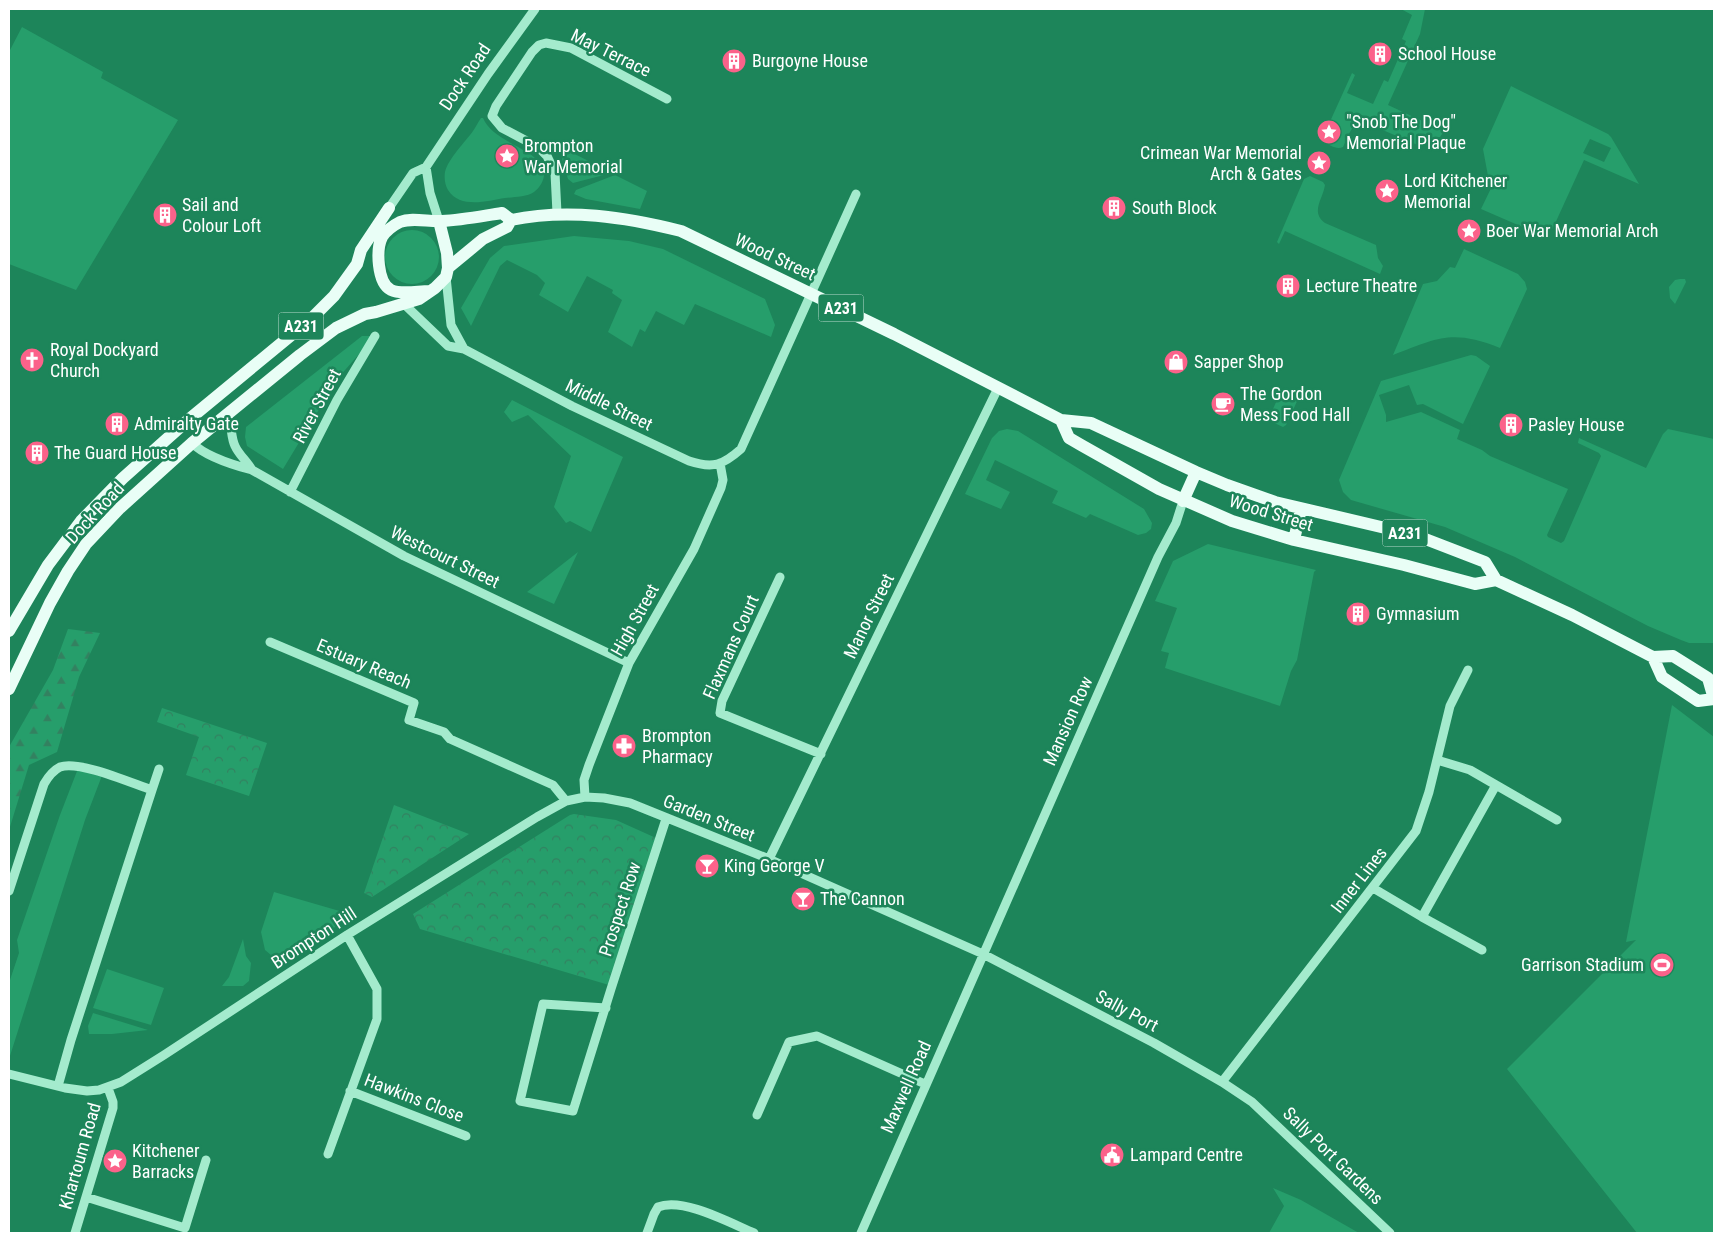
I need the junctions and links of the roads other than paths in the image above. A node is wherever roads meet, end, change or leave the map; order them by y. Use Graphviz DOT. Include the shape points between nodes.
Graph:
graph roads {
  1 [pos="535,9"];
  2 [pos="667,99"];
  3 [pos="426,167"];
  4 [pos="856,194"];
  5 [pos="389,208"];
  6 [pos="557,213"];
  7 [pos="511,220"];
  8 [pos="439,221"];
  9 [pos="383,237"];
  10 [pos="357,264"];
  11 [pos="447,272"];
  12 [pos="429,291"];
  13 [pos="811,293"];
  14 [pos="404,304"];
  15 [pos="375,336"];
  16 [pos="464,349"];
  17 [pos="998,388"];
  18 [pos="226,415"];
  19 [pos="1061,420"];
  20 [pos="192,443"];
  21 [pos="720,464"];
  22 [pos="252,470"];
  23 [pos="1196,472"];
  24 [pos="290,492"];
  25 [pos="1183,501"];
  26 [pos="1301,509"];
  27 [pos="1294,540"];
  28 [pos="780,577"];
  29 [pos="1496,580"];
  30 [pos="9,631"];
  31 [pos="270,642"];
  32 [pos="1653,658"];
  33 [pos="629,663"];
  34 [pos="1468,670"];
  35 [pos="12,673"];
  36 [pos="9,688"];
  37 [pos="1714,699"];
  38 [pos="820,754"];
  39 [pos="1437,760"];
  40 [pos="159,770"];
  41 [pos="1496,786"];
  42 [pos="152,790"];
  43 [pos="585,797"];
  44 [pos="566,801"];
  45 [pos="666,819"];
  46 [pos="1557,820"];
  47 [pos="769,859"];
  48 [pos="1373,888"];
  49 [pos="9,891"];
  50 [pos="1422,917"];
  51 [pos="347,935"];
  52 [pos="1482,950"];
  53 [pos="983,954"];
  54 [pos="606,1008"];
  55 [pos="9,1074"];
  56 [pos="1222,1082"];
  57 [pos="925,1084"];
  58 [pos="58,1086"];
  59 [pos="108,1088"];
  60 [pos="350,1091"];
  61 [pos="1252,1102"];
  62 [pos="757,1115"];
  63 [pos="466,1136"];
  64 [pos="328,1154"];
  65 [pos="206,1160"];
  66 [pos="86,1197"];
  67 [pos="184,1231"];
  68 [pos="75,1233"];
  69 [pos="647,1233"];
  70 [pos="754,1233"];
  71 [pos="861,1233"];
  72 [pos="1390,1233"];
  1 -- 3 [label="street, Dock Road"];
  2 -- 6 [label="street, May Terrace" via="571,48 552,43 539,45 532,52 492,116 502,128 547,156 556,173"];
  3 -- 5 [label="street, Dock Road" via="413,173"];
  3 -- 8 [label="street"];
  4 -- 13 [label="street"];
  5 -- 9 [label="main road"];
  5 -- 10 [label="main road, Dock Road / A231" via="361,250"];
  6 -- 7 [label="main road, Wood Street"];
  6 -- 13 [label="main road, Wood Street / A231" via="617,217 681,231"];
  7 -- 8 [label="main road, Wood Street" via="502,213"];
  7 -- 11 [label="main road, Wood Street" via="507,227 483,239"];
  8 -- 9 [label="main road" via="400,222"];
  8 -- 11 [label="main road" via="446,248"];
  9 -- 10 [label="main road, Dock Road" via="365,260"];
  9 -- 12 [label="main road" via="380,273 386,286 396,291"];
  10 -- 30 [label="main road, Dock Road / A231" via="334,296 312,318 187,421 81,521 48,565"];
  11 -- 12 [label="main road"];
  11 -- 16 [label="street" via="451,326"];
  12 -- 14 [label="main road, Dock Road / A231"];
  13 -- 17 [label="main road, Wood Street / A231"];
  13 -- 21 [label="street" via="741,449"];
  14 -- 16 [label="street, Middle Street" via="448,346"];
  14 -- 18 [label="main road, Dock Road / A231" via="365,314 336,328"];
  15 -- 24 [label="street, River Street" via="337,400"];
  16 -- 21 [label="street, Middle Street" via="564,402 689,461 703,466"];
  17 -- 19 [label="main road, Wood Street / A231"];
  17 -- 38 [label="street, Manor Street"];
  18 -- 20 [label="main road, Dock Road / A231"];
  18 -- 22 [label="street, Westcourt Street" via="235,447"];
  19 -- 23 [label="main road, Wood Street / A231" via="1091,423"];
  19 -- 25 [label="main road, Wood Street / A231" via="1069,438"];
  20 -- 22 [label="street, Westcourt Street" via="229,464"];
  20 -- 35 [label="main road, Dock Road / A231" via="120,508 86,544"];
  21 -- 33 [label="street, High Street" via="722,485 694,549"];
  22 -- 24 [label="street, Westcourt Street"];
  23 -- 25 [label="main road"];
  23 -- 26 [label="main road, Wood Street / A231"];
  24 -- 33 [label="street, Westcourt Street" via="404,556"];
  25 -- 27 [label="main road, Wood Street / A231" via="1232,521"];
  25 -- 53 [label="street, Mansion Row"];
  26 -- 27 [label="main road"];
  26 -- 29 [label="main road, Wood Street / A231" via="1396,531 1454,549 1485,562"];
  27 -- 29 [label="main road, Wood Street / A231" via="1404,564 1475,584"];
  28 -- 38 [label="street, Flaxmans Court" via="722,701 720,713"];
  29 -- 32 [label="main road, Wood Street / A231"];
  31 -- 44 [label="street, Estuary Reach" via="414,704 409,720 444,732 450,740 553,786"];
  32 -- 37 [label="main road, Wood Street / A231" via="1662,677 1698,701"];
  32 -- 37 [label="main road, Wood Street / A231" via="1673,656 1708,678"];
  33 -- 43 [label="street, High Street" via="584,780"];
  34 -- 39 [label="street, Inner Lines" via="1450,706"];
  35 -- 36 [label="main road, Dock Road / A231"];
  38 -- 47 [label="street, Manor Street"];
  39 -- 41 [label="street" via="1470,770"];
  39 -- 48 [label="street, Inner Lines" via="1416,832"];
  40 -- 42 [label="street"];
  41 -- 46 [label="street"];
  41 -- 50 [label="street"];
  42 -- 49 [label="street" via="83,766 71,765 50,774"];
  42 -- 58 [label="street"];
  43 -- 44 [label="street, Brompton Hill"];
  43 -- 45 [label="street, Garden Street" via="630,803"];
  44 -- 51 [label="street, Brompton Hill"];
  45 -- 47 [label="street, Garden Street"];
  45 -- 54 [label="street, Prospect Row"];
  47 -- 53 [label="street, Garden Street"];
  48 -- 50 [label="street"];
  48 -- 56 [label="street, Inner Lines"];
  50 -- 52 [label="street"];
  51 -- 59 [label="street, Brompton Hill" via="164,1056"];
  51 -- 60 [label="street, Hawkins Close" via="378,989 377,1018"];
  53 -- 56 [label="street, Sally Port"];
  53 -- 57 [label="street, Maxwell Road"];
  54 -- 54 [label="street, Prospect Row" via="543,1004 520,1101 574,1111"];
  55 -- 58 [label="street, Brompton Hill"];
  56 -- 61 [label="street, Sally Port"];
  57 -- 62 [label="street" via="817,1036 788,1042"];
  57 -- 71 [label="street, Maxwell Road"];
  58 -- 59 [label="street, Brompton Hill" via="87,1091"];
  59 -- 66 [label="street, Khartoum Road" via="113,1104"];
  60 -- 63 [label="street, Hawkins Close"];
  60 -- 64 [label="street, Hawkins Close"];
  61 -- 72 [label="street, Sally Port Gardens"];
  65 -- 67 [label="street"];
  66 -- 67 [label="street"];
  66 -- 68 [label="street, Khartoum Road"];
  69 -- 70 [label="street" via="658,1207 675,1204"];
}
